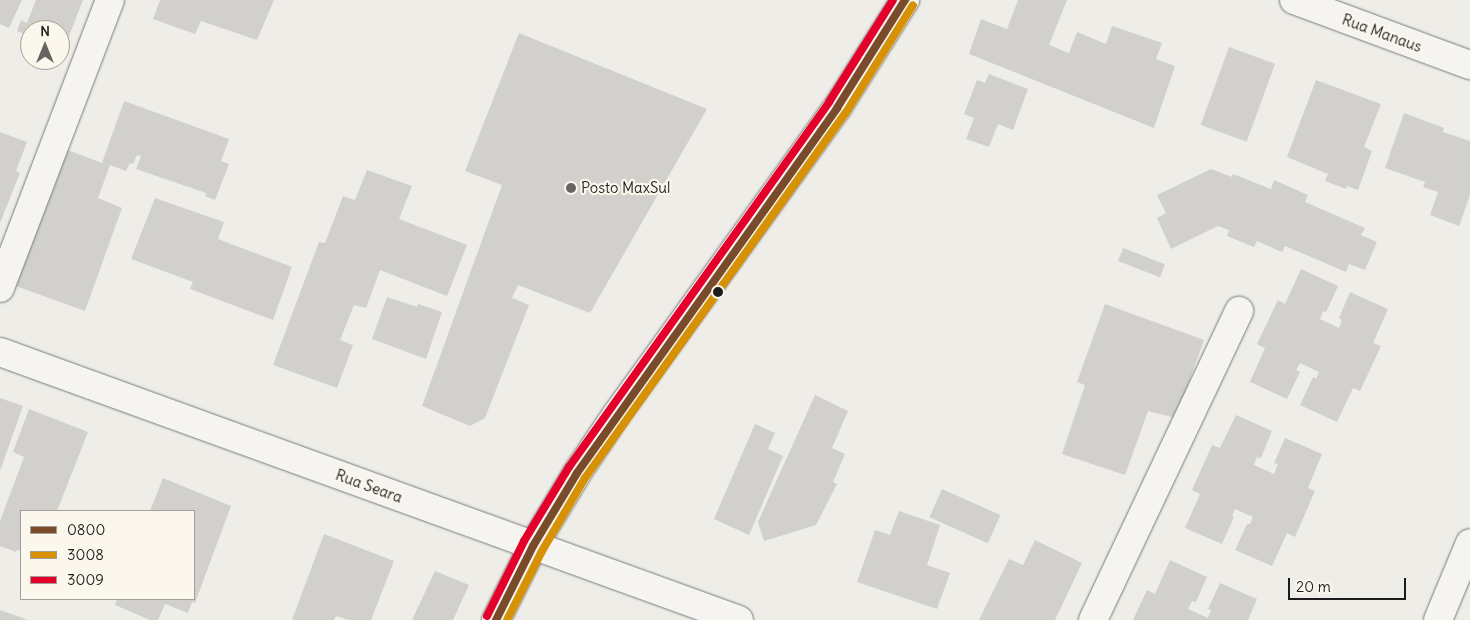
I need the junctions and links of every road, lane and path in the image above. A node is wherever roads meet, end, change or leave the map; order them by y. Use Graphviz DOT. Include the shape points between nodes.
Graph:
graph roads {
  1 [pos="110,0"];
  2 [pos="905,0"];
  3 [pos="1294,0"];
  4 [pos="1470,65"];
  5 [pos="0,288"];
  6 [pos="1239,311"];
  7 [pos="0,352"];
  8 [pos="1470,543"];
  9 [pos="534,546"];
  10 [pos="496,620"];
  11 [pos="739,620"];
  12 [pos="1093,620"];
  13 [pos="1438,620"];
  1 -- 5 [label="street"];
  2 -- 9 [label="street" via="837,108 617,414"];
  3 -- 4 [label="street, Rua Manaus"];
  6 -- 12 [label="street"];
  7 -- 9 [label="street, Rua Seara"];
  8 -- 13 [label="street"];
  9 -- 10 [label="street"];
  9 -- 11 [label="street, Rua Seara"];
}
